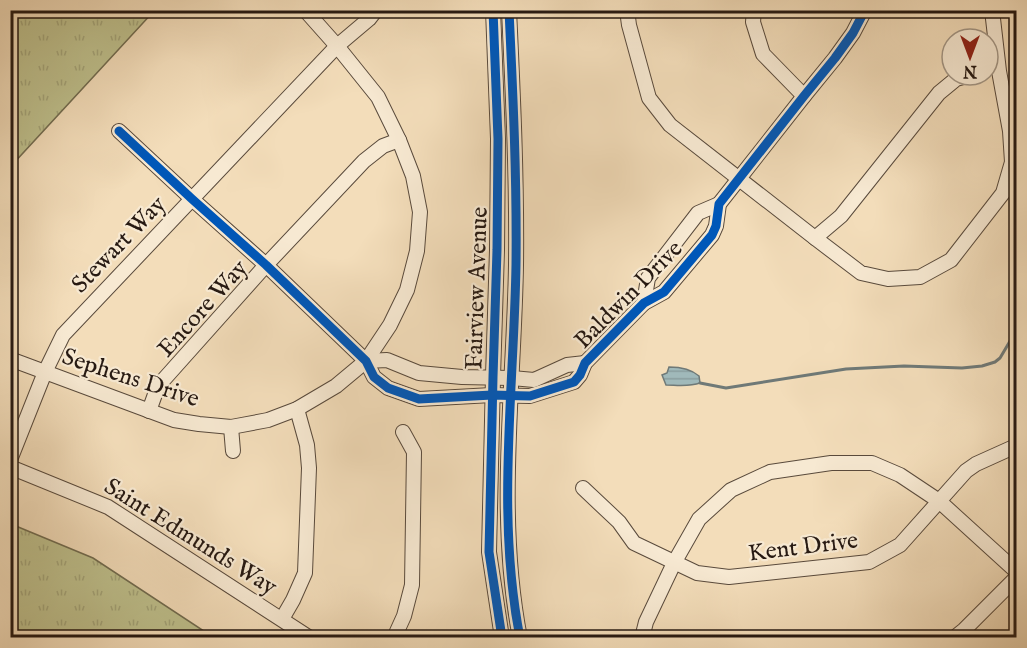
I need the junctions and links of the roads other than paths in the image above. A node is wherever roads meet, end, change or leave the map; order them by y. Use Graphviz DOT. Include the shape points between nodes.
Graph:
graph roads {
  1 [pos="305,10"];
  2 [pos="376,10"];
  3 [pos="493,10"];
  4 [pos="509,10"];
  5 [pos="627,10"];
  6 [pos="754,10"];
  7 [pos="866,10"];
  8 [pos="992,10"];
  9 [pos="993,27"];
  10 [pos="337,46"];
  11 [pos="946,87"];
  12 [pos="998,87"];
  13 [pos="804,96"];
  14 [pos="119,131"];
  15 [pos="399,140"];
  16 [pos="738,179"];
  17 [pos="192,199"];
  18 [pos="719,204"];
  19 [pos="814,238"];
  20 [pos="266,265"];
  21 [pos="644,303"];
  22 [pos="10,359"];
  23 [pos="366,361"];
  24 [pos="585,363"];
  25 [pos="45,372"];
  26 [pos="492,377"];
  27 [pos="512,378"];
  28 [pos="492,395"];
  29 [pos="511,395"];
  30 [pos="297,409"];
  31 [pos="149,411"];
  32 [pos="231,427"];
  33 [pos="403,432"];
  34 [pos="1017,446"];
  35 [pos="232,451"];
  36 [pos="10,460"];
  37 [pos="10,467"];
  38 [pos="584,488"];
  39 [pos="939,501"];
  40 [pos="674,563"];
  41 [pos="1017,571"];
  42 [pos="1017,578"];
  43 [pos="282,619"];
  44 [pos="310,638"];
  45 [pos="394,638"];
  46 [pos="502,638"];
  47 [pos="520,638"];
  48 [pos="642,638"];
  49 [pos="954,638"];
  1 -- 10 [label="street, Sephens Drive"];
  2 -- 10 [label="street, Stewart Way"];
  3 -- 26 [label="street, Fairview Avenue" via="498,150"];
  4 -- 27 [label="street, Fairview Avenue" via="516,266"];
  5 -- 16 [label="street" via="649,98 670,125"];
  6 -- 13 [label="street" via="753,22 763,54"];
  7 -- 13 [label="street, Baldwin Drive"];
  8 -- 9 [label="street"];
  10 -- 15 [label="street, Sephens Drive" via="378,97"];
  10 -- 17 [label="street, Stewart Way"];
  11 -- 19 [label="street" via="841,216"];
  12 -- 19 [label="street" via="1010,131 1012,162 1003,194 951,260 920,277 888,279 861,273"];
  13 -- 16 [label="street, Baldwin Drive"];
  14 -- 17 [label="street, Baldwin Drive"];
  15 -- 20 [label="street, Encore Way" via="383,146 364,161"];
  15 -- 23 [label="street, Sephens Drive" via="413,176 420,212 417,251 407,290"];
  16 -- 18 [label="street, Baldwin Drive"];
  16 -- 19 [label="street"];
  17 -- 20 [label="street, Baldwin Drive"];
  17 -- 25 [label="street, Stewart Way" via="63,335"];
  18 -- 21 [label="street, Baldwin Drive" via="712,235 664,292"];
  18 -- 21 [label="street, Baldwin Drive" via="698,213 687,226 648,278"];
  20 -- 23 [label="street, Baldwin Drive"];
  20 -- 31 [label="street, Encore Way" via="158,387"];
  21 -- 24 [label="street, Baldwin Drive"];
  22 -- 25 [label="street, Sephens Drive"];
  23 -- 26 [label="street, Baldwin Drive" via="387,360 419,373"];
  23 -- 28 [label="street, Baldwin Drive" via="374,377 388,388 419,399"];
  23 -- 30 [label="street, Sephens Drive" via="336,387"];
  24 -- 27 [label="street, Baldwin Drive" via="567,365 534,380"];
  24 -- 29 [label="street, Baldwin Drive" via="574,382 530,396"];
  25 -- 31 [label="street, Sephens Drive"];
  25 -- 36 [label="street, Stewart Way"];
  26 -- 27 [label="street, Baldwin Drive"];
  26 -- 28 [label="street, Fairview Avenue"];
  27 -- 29 [label="street, Fairview Avenue"];
  28 -- 29 [label="street, Baldwin Drive"];
  28 -- 46 [label="street, Fairview Avenue" via="489,552"];
  29 -- 47 [label="street, Fairview Avenue" via="509,551"];
  30 -- 32 [label="street, Sephens Drive"];
  30 -- 43 [label="street" via="309,468 305,573"];
  31 -- 32 [label="street, Sephens Drive" via="174,420"];
  32 -- 35 [label="street"];
  33 -- 45 [label="street" via="414,452 412,585"];
  34 -- 39 [label="street, Kent Drive" via="966,471"];
  37 -- 43 [label="street, Saint Edmunds Way" via="108,507"];
  38 -- 40 [label="street, Kent Drive" via="619,522 634,543"];
  39 -- 40 [label="street, Kent Drive" via="900,545 869,562 729,577 697,573"];
  39 -- 40 [label="street" via="900,475 872,463 831,463 770,472 731,490 699,519"];
  39 -- 41 [label="street"];
  40 -- 48 [label="street"];
  42 -- 49 [label="street"];
  43 -- 44 [label="street, Saint Edmunds Way"];
}
